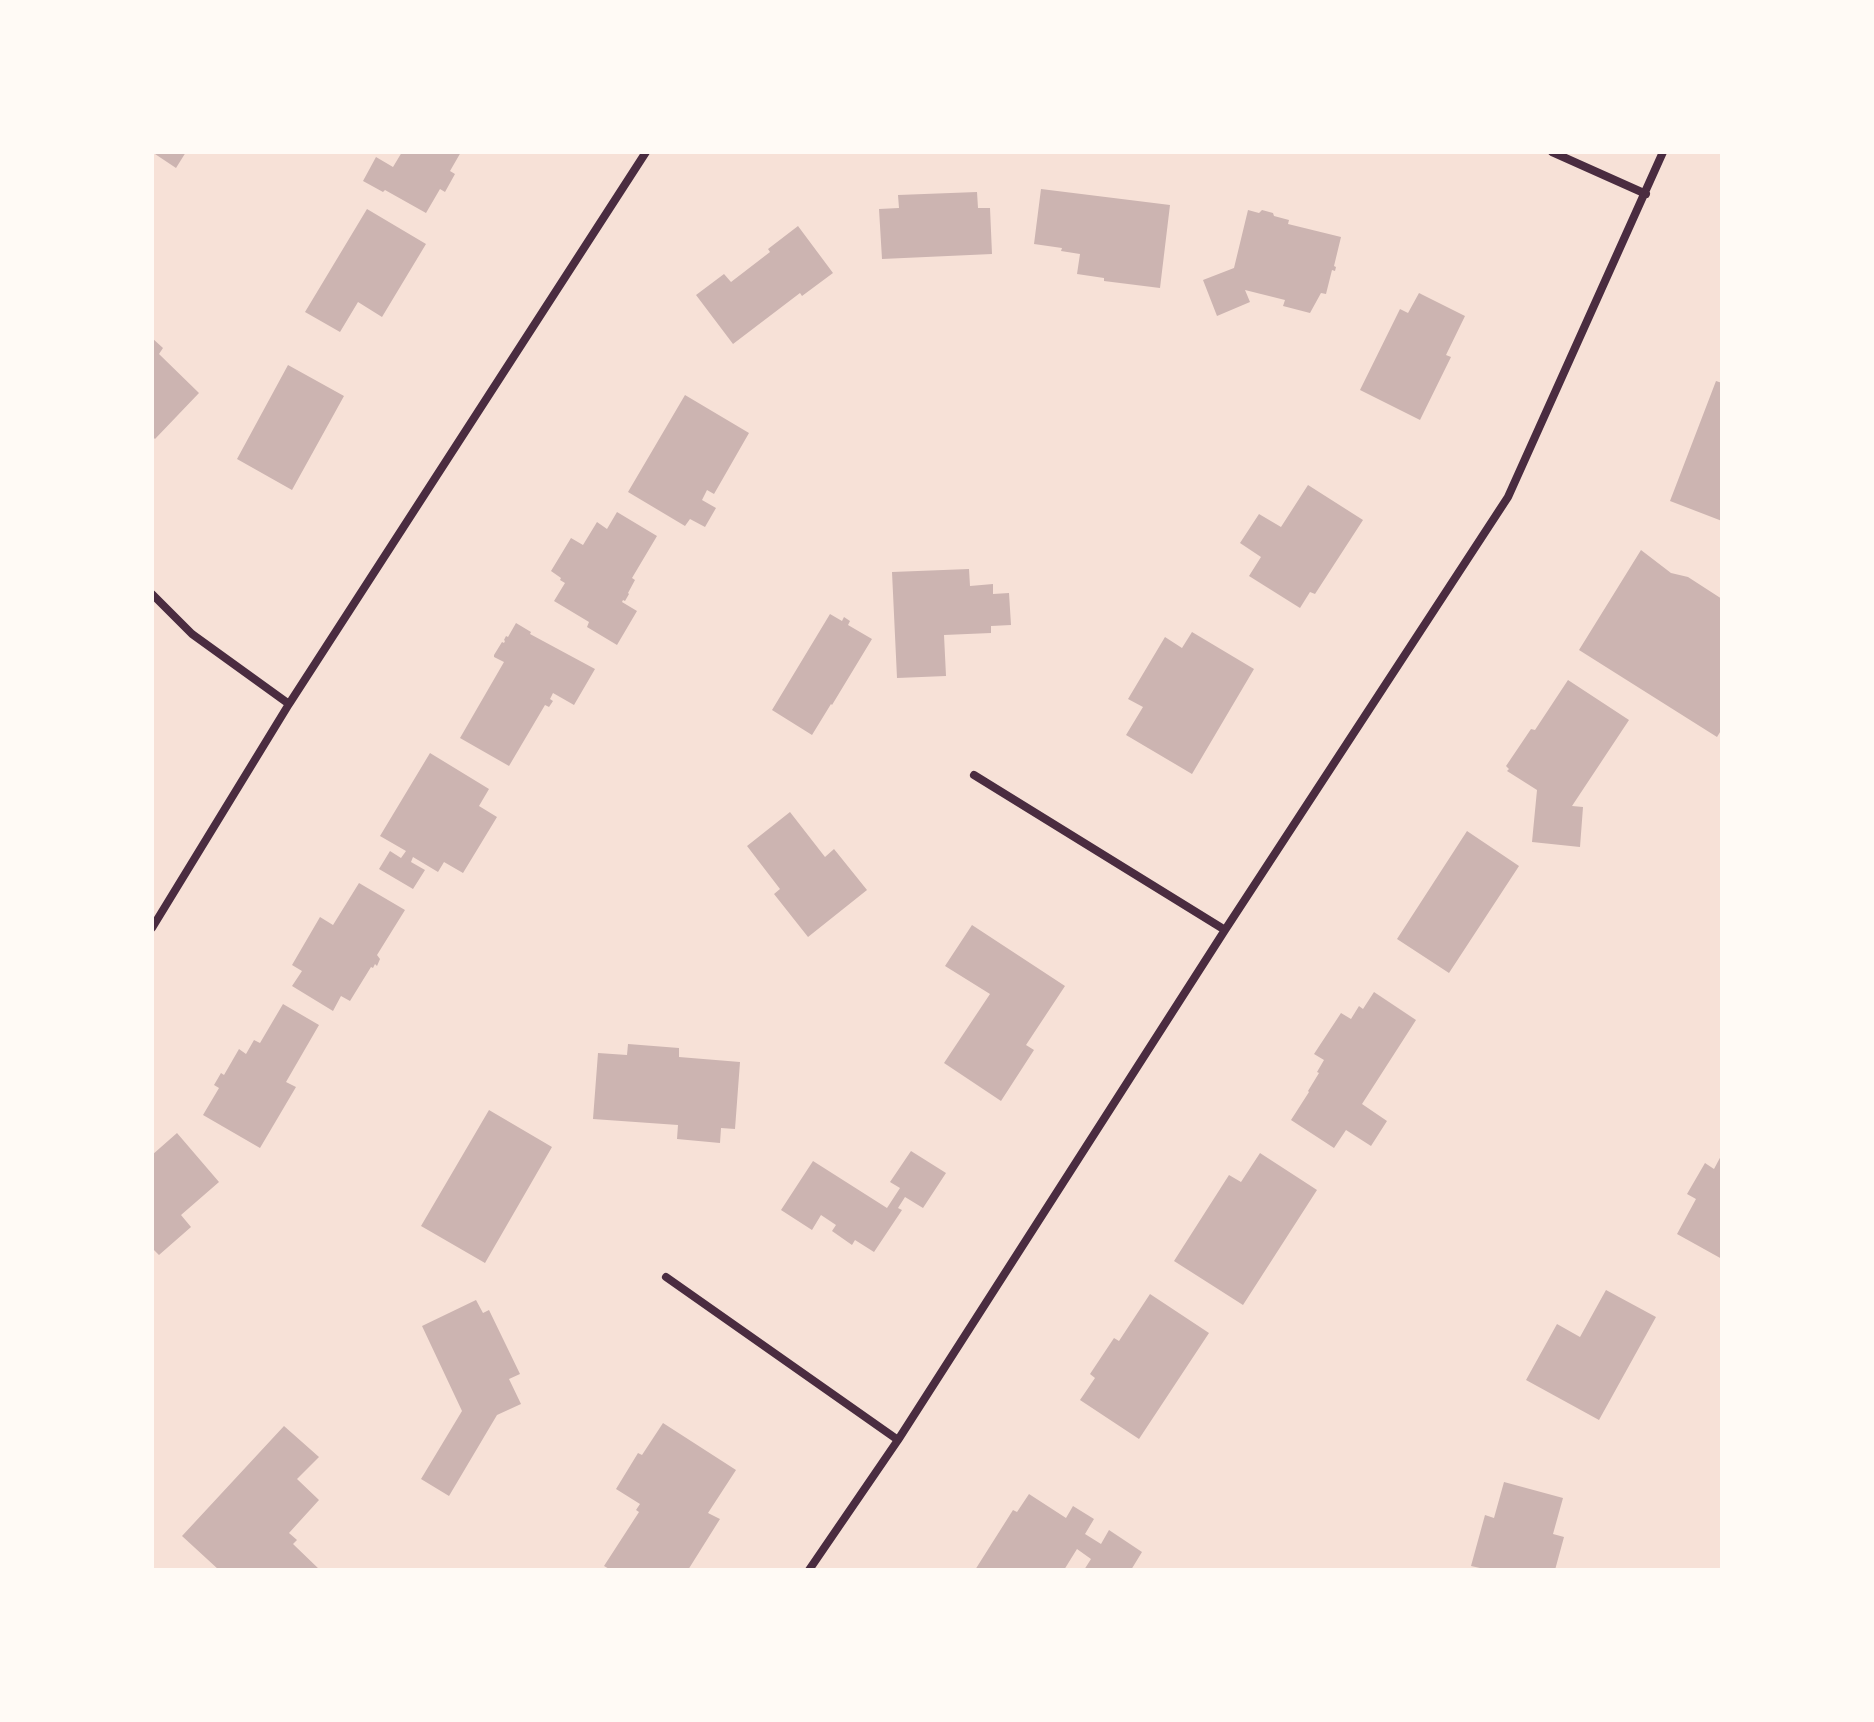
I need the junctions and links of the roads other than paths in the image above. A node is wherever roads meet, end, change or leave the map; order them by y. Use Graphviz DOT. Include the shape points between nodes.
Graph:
graph roads {
  1 [pos="646,152"];
  2 [pos="1552,152"];
  3 [pos="1663,152"];
  4 [pos="1646,194"];
  5 [pos="152,594"];
  6 [pos="289,704"];
  7 [pos="974,775"];
  8 [pos="152,928"];
  9 [pos="1225,930"];
  10 [pos="666,1277"];
  11 [pos="898,1440"];
  12 [pos="809,1570"];
  1 -- 6 [label="street"];
  2 -- 4 [label="street"];
  3 -- 4 [label="street"];
  4 -- 9 [label="street" via="1508,497"];
  5 -- 6 [label="street" via="192,634"];
  6 -- 8 [label="street"];
  7 -- 9 [label="street"];
  9 -- 11 [label="street"];
  10 -- 11 [label="street"];
  11 -- 12 [label="street"];
}
